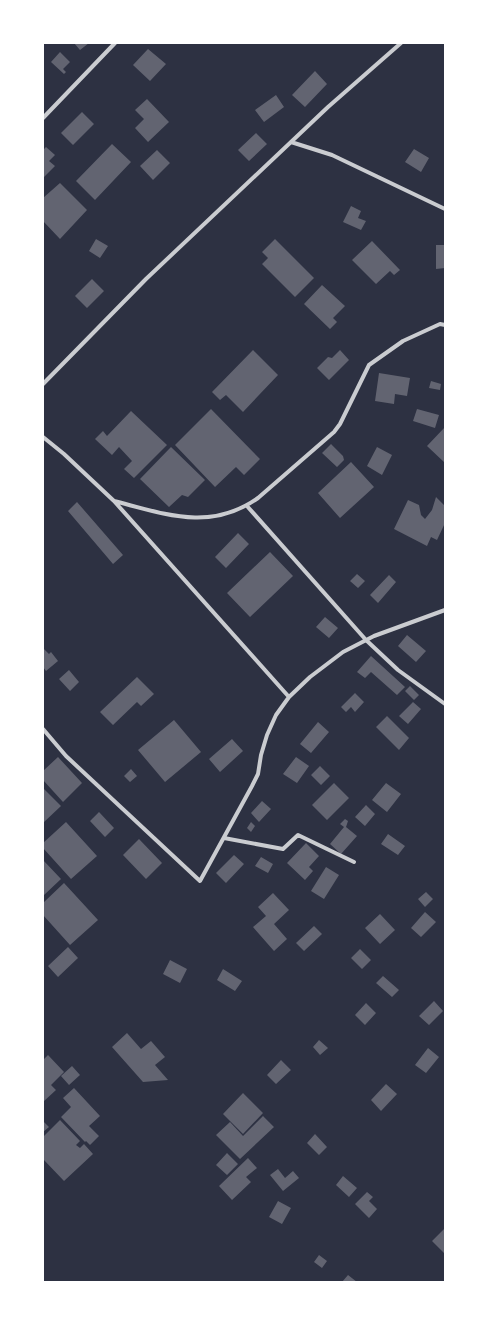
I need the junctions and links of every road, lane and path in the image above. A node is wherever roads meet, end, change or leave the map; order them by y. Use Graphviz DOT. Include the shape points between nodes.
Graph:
graph roads {
  1 [pos="116,43"];
  2 [pos="401,43"];
  3 [pos="43,118"];
  4 [pos="291,142"];
  5 [pos="445,209"];
  6 [pos="445,325"];
  7 [pos="43,384"];
  8 [pos="43,437"];
  9 [pos="114,501"];
  10 [pos="247,506"];
  11 [pos="445,610"];
  12 [pos="366,640"];
  13 [pos="289,697"];
  14 [pos="445,704"];
  15 [pos="43,729"];
  16 [pos="224,838"];
  17 [pos="354,862"];
  1 -- 3 [label="street"];
  2 -- 4 [label="street"];
  4 -- 5 [label="street" via="332,155"];
  4 -- 7 [label="street" via="146,278"];
  6 -- 10 [label="street" via="440,324 403,341 369,365 334,432"];
  8 -- 9 [label="street"];
  9 -- 10 [label="street" via="188,518 219,515"];
  9 -- 13 [label="street"];
  10 -- 12 [label="street"];
  11 -- 12 [label="street" via="407,622"];
  12 -- 13 [label="street" via="343,652"];
  12 -- 14 [label="street" via="398,670"];
  13 -- 16 [label="street" via="276,715 267,735 258,774"];
  15 -- 16 [label="street" via="66,756 200,882"];
  16 -- 17 [label="street" via="283,849 298,835"];
}
